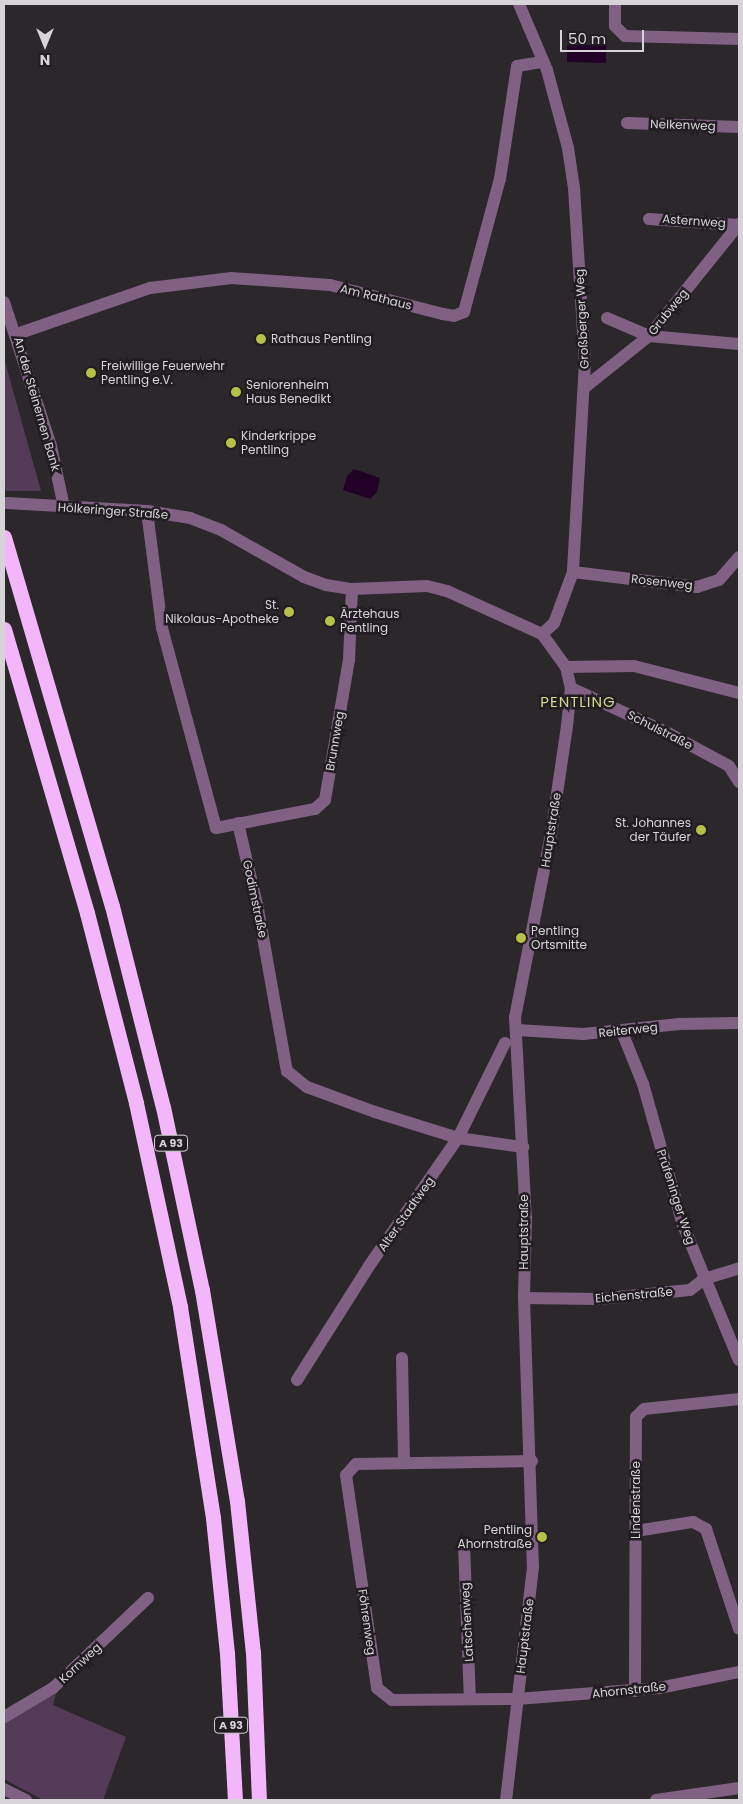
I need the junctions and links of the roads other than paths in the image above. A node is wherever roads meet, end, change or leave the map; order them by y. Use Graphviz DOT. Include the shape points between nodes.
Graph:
graph roads {
  1 [pos="519,4"];
  2 [pos="615,4"];
  3 [pos="739,39"];
  4 [pos="543,62"];
  5 [pos="627,123"];
  6 [pos="739,127"];
  7 [pos="649,219"];
  8 [pos="739,224"];
  9 [pos="4,302"];
  10 [pos="607,318"];
  11 [pos="16,334"];
  12 [pos="649,336"];
  13 [pos="739,344"];
  14 [pos="584,388"];
  15 [pos="7,503"];
  16 [pos="64,507"];
  17 [pos="147,511"];
  18 [pos="4,536"];
  19 [pos="739,557"];
  20 [pos="573,572"];
  21 [pos="352,590"];
  22 [pos="4,629"];
  23 [pos="542,634"];
  24 [pos="566,667"];
  25 [pos="571,688"];
  26 [pos="739,693"];
  27 [pos="739,782"];
  28 [pos="238,823"];
  29 [pos="739,1023"];
  30 [pos="517,1030"];
  31 [pos="622,1032"];
  32 [pos="505,1043"];
  33 [pos="458,1138"];
  34 [pos="522,1147"];
  35 [pos="739,1268"];
  36 [pos="704,1279"];
  37 [pos="524,1298"];
  38 [pos="402,1358"];
  39 [pos="739,1360"];
  40 [pos="297,1380"];
  41 [pos="739,1398"];
  42 [pos="532,1461"];
  43 [pos="404,1462"];
  44 [pos="636,1530"];
  45 [pos="464,1545"];
  46 [pos="148,1598"];
  47 [pos="739,1629"];
  48 [pos="739,1672"];
  49 [pos="635,1691"];
  50 [pos="470,1698"];
  51 [pos="517,1699"];
  52 [pos="4,1717"];
  53 [pos="739,1788"];
  54 [pos="4,1789"];
  55 [pos="26,1800"];
  56 [pos="235,1800"];
  57 [pos="259,1800"];
  58 [pos="506,1800"];
  59 [pos="656,1800"];
  1 -- 4 [label="street, Großberger Weg"];
  2 -- 3 [label="street" via="615,26 625,36"];
  4 -- 11 [label="street, Am Rathaus" via="517,66 500,179 464,312 454,316 443,314 330,285 231,278 150,288"];
  4 -- 14 [label="street, Großberger Weg" via="568,148 574,188"];
  5 -- 6 [label="street, Nelkenweg"];
  7 -- 8 [label="street, Asternweg"];
  8 -- 12 [label="street, Grubweg"];
  9 -- 11 [label="street, An der Steinernen Bank"];
  10 -- 12 [label="street"];
  11 -- 16 [label="street, An der Steinernen Bank" via="51,446"];
  12 -- 13 [label="street"];
  12 -- 14 [label="street, Grubweg"];
  14 -- 20 [label="street, Großberger Weg"];
  15 -- 16 [label="street, Hölkeringer Straße"];
  16 -- 17 [label="street, Hölkeringer Straße"];
  17 -- 21 [label="street, Hölkeringer Straße" via="190,518 221,530 304,578"];
  17 -- 28 [label="street" via="162,628 216,828"];
  18 -- 57 [label="highway, A 93" via="112,906 163,1107 202,1290 237,1501 253,1652"];
  19 -- 20 [label="street, Rosenweg" via="719,580 697,587"];
  20 -- 23 [label="street, Großberger Weg" via="554,623"];
  21 -- 23 [label="street, Hölkeringer Straße" via="427,586 447,591"];
  21 -- 28 [label="street, Brunnweg" via="349,660 325,800 315,809"];
  22 -- 56 [label="highway, A 93" via="90,922 136,1103 180,1307 213,1518 227,1653"];
  23 -- 24 [label="street, Hölkeringer Straße"];
  24 -- 25 [label="street, Hauptstraße"];
  24 -- 26 [label="street" via="634,666"];
  25 -- 27 [label="street, Schulstraße" via="668,733 729,766"];
  25 -- 30 [label="street, Hauptstraße" via="551,834 518,992"];
  28 -- 33 [label="street, Godimstraße" via="258,909 287,1071 307,1087"];
  29 -- 31 [label="street, Reiterweg" via="678,1024"];
  30 -- 31 [label="street, Reiterweg" via="583,1034"];
  30 -- 34 [label="street, Hauptstraße"];
  31 -- 36 [label="street, Prüfeninger Weg" via="643,1084 683,1225"];
  32 -- 33 [label="street, Alter Stadtweg"];
  33 -- 34 [label="street, Godimstraße"];
  33 -- 40 [label="street, Alter Stadtweg" via="369,1266"];
  34 -- 37 [label="street, Hauptstraße" via="526,1219"];
  35 -- 36 [label="street, Eichenstraße"];
  36 -- 37 [label="street, Eichenstraße" via="690,1290 681,1291 598,1299"];
  36 -- 39 [label="street, Prüfeninger Weg"];
  37 -- 42 [label="street, Hauptstraße"];
  38 -- 43 [label="street"];
  41 -- 44 [label="street, Lindenstraße" via="644,1409 636,1417"];
  42 -- 43 [label="street, Föhrenweg"];
  42 -- 51 [label="street, Hauptstraße" via="533,1572"];
  43 -- 50 [label="street, Föhrenweg" via="356,1464 346,1475 377,1688 392,1700"];
  44 -- 47 [label="street" via="693,1522 706,1529"];
  44 -- 49 [label="street, Lindenstraße"];
  45 -- 50 [label="street, Latschenweg"];
  46 -- 52 [label="street, Kornweg" via="53,1688"];
  48 -- 49 [label="street, Ahornstraße"];
  49 -- 51 [label="street, Ahornstraße"];
  50 -- 51 [label="street, Föhrenweg"];
  51 -- 58 [label="street, Hauptstraße"];
  53 -- 59 [label="street"];
  54 -- 55 [label="street"];
}
